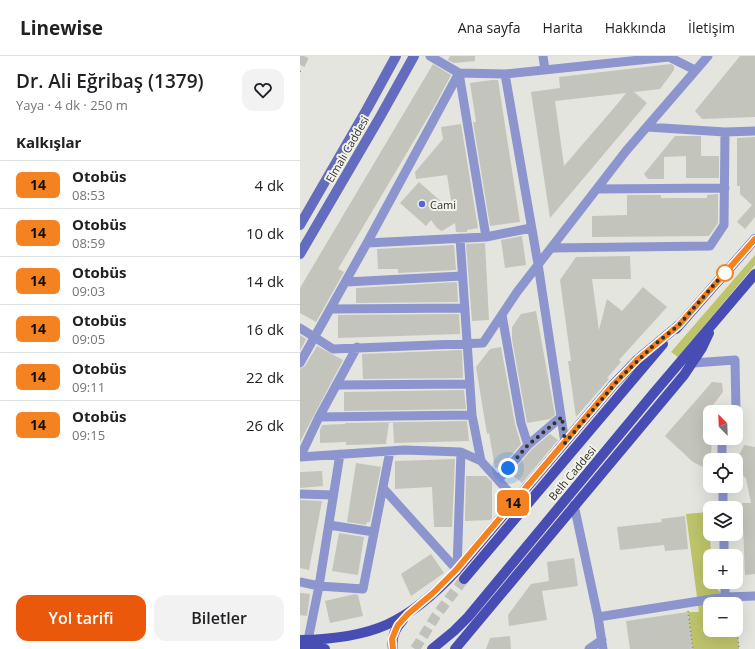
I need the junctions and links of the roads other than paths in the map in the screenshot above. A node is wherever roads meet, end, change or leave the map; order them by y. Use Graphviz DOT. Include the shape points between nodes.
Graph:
graph roads {
  1 [pos="396,56"];
  2 [pos="414,56"];
  3 [pos="430,56"];
  4 [pos="543,56"];
  5 [pos="708,56"];
  6 [pos="545,70"];
  7 [pos="695,70"];
  8 [pos="459,73"];
  9 [pos="505,74"];
  10 [pos="647,127"];
  11 [pos="755,131"];
  12 [pos="725,132"];
  13 [pos="725,188"];
  14 [pos="596,189"];
  15 [pos="300,225"];
  16 [pos="532,228"];
  17 [pos="486,236"];
  18 [pos="460,238"];
  19 [pos="755,239"];
  20 [pos="367,244"];
  21 [pos="551,248"];
  22 [pos="300,254"];
  23 [pos="538,264"];
  24 [pos="755,274"];
  25 [pos="462,276"];
  26 [pos="346,282"];
  27 [pos="465,308"];
  28 [pos="331,309"];
  29 [pos="502,315"];
  30 [pos="679,325"];
  31 [pos="711,326"];
  32 [pos="300,328"];
  33 [pos="315,337"];
  34 [pos="468,343"];
  35 [pos="357,347"];
  36 [pos="300,363"];
  37 [pos="693,363"];
  38 [pos="470,384"];
  39 [pos="338,385"];
  40 [pos="736,405"];
  41 [pos="472,415"];
  42 [pos="319,417"];
  43 [pos="562,417"];
  44 [pos="565,443"];
  45 [pos="528,445"];
  46 [pos="390,451"];
  47 [pos="461,452"];
  48 [pos="340,454"];
  49 [pos="300,457"];
  50 [pos="481,461"];
  51 [pos="498,480"];
  52 [pos="383,488"];
  53 [pos="300,494"];
  54 [pos="333,495"];
  55 [pos="516,500"];
  56 [pos="574,506"];
  57 [pos="329,525"];
  58 [pos="374,532"];
  59 [pos="456,570"];
  60 [pos="464,579"];
  61 [pos="300,582"];
  62 [pos="319,586"];
  63 [pos="725,589"];
  64 [pos="755,596"];
  65 [pos="725,597"];
  66 [pos="703,600"];
  67 [pos="408,614"];
  68 [pos="598,617"];
  69 [pos="303,642"];
  70 [pos="603,645"];
  71 [pos="458,646"];
  72 [pos="324,649"];
  73 [pos="393,649"];
  74 [pos="432,649"];
  75 [pos="589,649"];
  1 -- 15 [label="main road, Elmalı Caddesi"];
  2 -- 22 [label="main road, Elmalı Caddesi"];
  3 -- 8 [label="street"];
  4 -- 6 [label="street"];
  5 -- 7 [label="street"];
  6 -- 7 [label="street" via="669,57"];
  6 -- 9 [label="street"];
  7 -- 10 [label="street"];
  8 -- 9 [label="street"];
  8 -- 17 [label="street"];
  8 -- 20 [label="street"];
  9 -- 16 [label="street"];
  10 -- 12 [label="street"];
  10 -- 14 [label="street"];
  11 -- 12 [label="street"];
  12 -- 13 [label="street"];
  13 -- 14 [label="street"];
  13 -- 21 [label="street" via="724,225 710,246"];
  14 -- 21 [label="street"];
  16 -- 17 [label="street"];
  16 -- 23 [label="street"];
  17 -- 18 [label="street"];
  18 -- 20 [label="street"];
  18 -- 25 [label="street"];
  19 -- 30 [label="main road, Belh Caddesi"];
  20 -- 26 [label="street"];
  21 -- 23 [label="street"];
  23 -- 29 [label="street"];
  23 -- 43 [label="street"];
  24 -- 31 [label="main road, Belh Caddesi"];
  25 -- 26 [label="street"];
  25 -- 27 [label="street"];
  26 -- 28 [label="street"];
  27 -- 28 [label="street"];
  27 -- 34 [label="street"];
  28 -- 33 [label="street"];
  29 -- 34 [label="street" via="483,343"];
  29 -- 45 [label="street" via="521,423"];
  30 -- 44 [label="main road, Belh Caddesi" via="624,373"];
  30 -- 60 [label="main road, Belh Caddesi"];
  31 -- 37 [label="main road, Belh Caddesi"];
  31 -- 74 [label="main road, Belh Caddesi" via="468,617"];
  32 -- 33 [label="street"];
  33 -- 35 [label="street" via="333,349"];
  33 -- 36 [label="street"];
  34 -- 35 [label="street"];
  34 -- 38 [label="street"];
  35 -- 39 [label="street"];
  37 -- 40 [label="street" via="735,360"];
  37 -- 56 [label="main road, Belh Caddesi"];
  38 -- 39 [label="street"];
  38 -- 41 [label="street"];
  39 -- 42 [label="street"];
  41 -- 42 [label="street"];
  41 -- 50 [label="street"];
  42 -- 49 [label="street"];
  43 -- 44 [label="street"];
  43 -- 45 [label="street"];
  44 -- 55 [label="main road, Belh Caddesi"];
  45 -- 51 [label="street"];
  46 -- 47 [label="street"];
  46 -- 48 [label="street"];
  46 -- 52 [label="street"];
  47 -- 50 [label="street"];
  47 -- 59 [label="street"];
  48 -- 49 [label="street"];
  48 -- 54 [label="street"];
  50 -- 51 [label="street"];
  51 -- 55 [label="street"];
  52 -- 58 [label="street"];
  52 -- 59 [label="street"];
  53 -- 54 [label="street"];
  54 -- 57 [label="street"];
  55 -- 59 [label="main road, Belh Caddesi"];
  56 -- 68 [label="street"];
  56 -- 71 [label="main road, Belh Caddesi"];
  57 -- 58 [label="street"];
  57 -- 62 [label="street"];
  58 -- 62 [label="street" via="363,589"];
  59 -- 67 [label="main road, Belh Caddesi"];
  61 -- 62 [label="street"];
  62 -- 69 [label="street"];
  63 -- 65 [label="street"];
  64 -- 65 [label="street"];
  66 -- 68 [label="street"];
  67 -- 69 [label="main road" via="366,633"];
  67 -- 73 [label="main road" via="393,634"];
  68 -- 70 [label="street"];
  69 -- 72 [label="main road"];
  70 -- 75 [label="street"];
}
